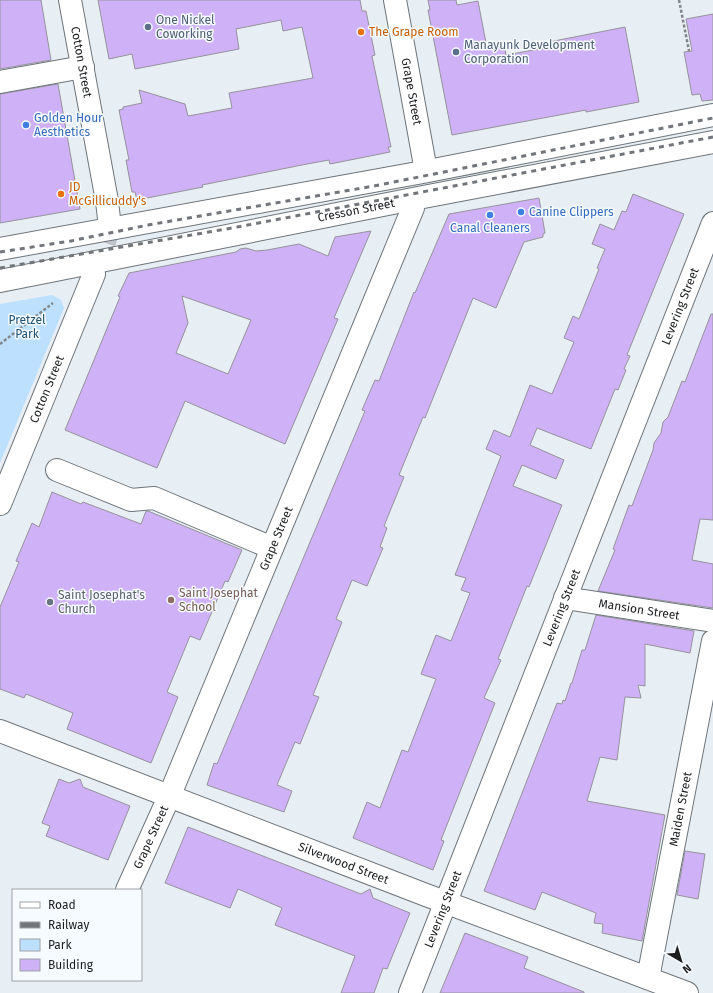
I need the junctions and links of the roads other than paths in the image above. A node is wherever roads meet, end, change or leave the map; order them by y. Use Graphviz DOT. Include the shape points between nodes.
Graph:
graph roads {
  1 [pos="70,0"];
  2 [pos="395,0"];
  3 [pos="83,67"];
  4 [pos="0,82"];
  5 [pos="713,115"];
  6 [pos="713,142"];
  7 [pos="423,154"];
  8 [pos="413,208"];
  9 [pos="109,218"];
  10 [pos="713,223"];
  11 [pos="0,249"];
  12 [pos="94,274"];
  13 [pos="0,281"];
  14 [pos="57,470"];
  15 [pos="0,504"];
  16 [pos="272,548"];
  17 [pos="565,598"];
  18 [pos="713,621"];
  19 [pos="713,641"];
  20 [pos="0,731"];
  21 [pos="169,797"];
  22 [pos="127,889"];
  23 [pos="447,902"];
  24 [pos="648,978"];
  25 [pos="410,993"];
  26 [pos="687,993"];
  1 -- 3 [label="street, Cotton Street"];
  2 -- 7 [label="street, Grape Street"];
  3 -- 4 [label="street"];
  3 -- 9 [label="street, Cotton Street"];
  5 -- 11 [label="street"];
  6 -- 13 [label="street, Cresson Street" via="425,196"];
  8 -- 16 [label="street, Grape Street"];
  10 -- 17 [label="street, Levering Street"];
  12 -- 15 [label="street, Cotton Street"];
  14 -- 16 [label="street" via="131,500 154,498"];
  16 -- 21 [label="street, Grape Street"];
  17 -- 18 [label="street, Mansion Street"];
  17 -- 23 [label="street, Levering Street"];
  19 -- 24 [label="street, Maiden Street"];
  20 -- 21 [label="street, Silverwood Street"];
  21 -- 22 [label="street, Grape Street"];
  21 -- 23 [label="street, Silverwood Street"];
  23 -- 24 [label="street, Silverwood Street"];
  23 -- 25 [label="street, Levering Street"];
  24 -- 26 [label="street, Silverwood Street"];
}
